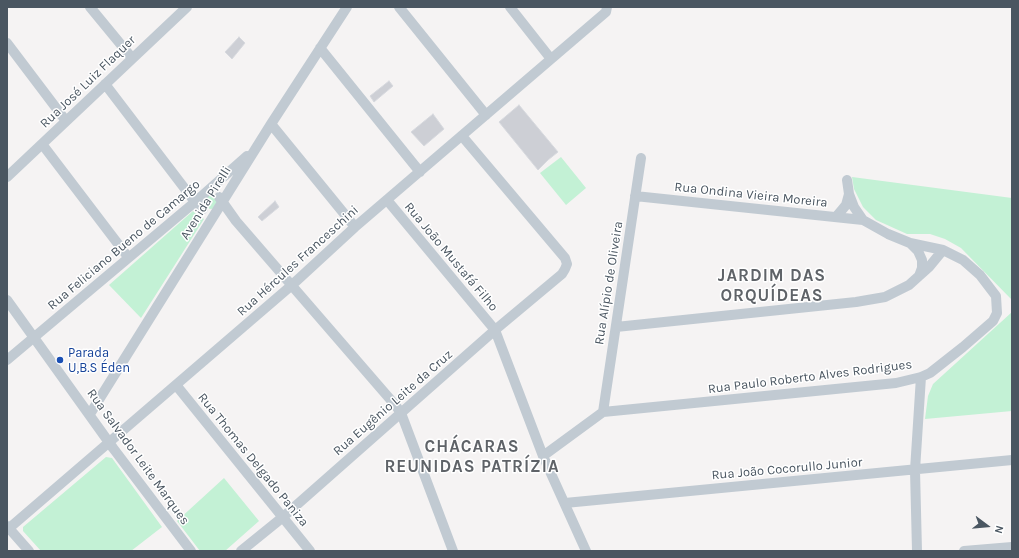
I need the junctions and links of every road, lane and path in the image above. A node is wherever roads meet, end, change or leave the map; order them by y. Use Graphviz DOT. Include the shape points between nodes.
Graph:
graph roads {
  1 [pos="90,7"];
  2 [pos="187,7"];
  3 [pos="347,7"];
  4 [pos="399,7"];
  5 [pos="510,7"];
  6 [pos="606,10"];
  7 [pos="7,42"];
  8 [pos="320,48"];
  9 [pos="132,58"];
  10 [pos="551,59"];
  11 [pos="105,84"];
  12 [pos="486,115"];
  13 [pos="66,121"];
  14 [pos="271,124"];
  15 [pos="462,136"];
  16 [pos="42,144"];
  17 [pos="256,148"];
  18 [pos="641,158"];
  19 [pos="420,172"];
  20 [pos="7,177"];
  21 [pos="847,180"];
  22 [pos="204,194"];
  23 [pos="849,194"];
  24 [pos="636,196"];
  25 [pos="387,200"];
  26 [pos="195,202"];
  27 [pos="214,207"];
  28 [pos="836,217"];
  29 [pos="863,220"];
  30 [pos="236,221"];
  31 [pos="356,227"];
  32 [pos="910,243"];
  33 [pos="943,250"];
  34 [pos="128,257"];
  35 [pos="919,276"];
  36 [pos="292,285"];
  37 [pos="7,300"];
  38 [pos="616,327"];
  39 [pos="495,330"];
  40 [pos="35,337"];
  41 [pos="7,360"];
  42 [pos="921,377"];
  43 [pos="176,385"];
  44 [pos="603,412"];
  45 [pos="401,413"];
  46 [pos="90,414"];
  47 [pos="110,442"];
  48 [pos="544,456"];
  49 [pos="1012,460"];
  50 [pos="915,470"];
  51 [pos="565,503"];
  52 [pos="283,517"];
  53 [pos="8,528"];
  54 [pos="1012,547"];
  55 [pos="29,551"];
  56 [pos="191,551"];
  57 [pos="241,551"];
  58 [pos="310,551"];
  59 [pos="453,551"];
  60 [pos="586,551"];
  61 [pos="916,551"];
  62 [pos="964,551"];
  1 -- 9 [label="street"];
  2 -- 9 [label="street, Rua José Luiz Flaquer"];
  3 -- 8 [label="street, Avenida Pirelli"];
  4 -- 12 [label="street"];
  5 -- 10 [label="street"];
  6 -- 10 [label="street, Rua Hércules Franceschini"];
  7 -- 13 [label="street"];
  8 -- 14 [label="street, Avenida Pirelli"];
  8 -- 19 [label="street"];
  9 -- 11 [label="street, Rua José Luiz Flaquer"];
  10 -- 12 [label="street, Rua Hércules Franceschini"];
  11 -- 13 [label="street, Rua José Luiz Flaquer"];
  11 -- 26 [label="street"];
  12 -- 15 [label="street, Rua Hércules Franceschini"];
  13 -- 16 [label="street, Rua José Luiz Flaquer"];
  14 -- 17 [label="street, Avenida Pirelli"];
  14 -- 31 [label="street"];
  15 -- 19 [label="street, Rua Hércules Franceschini"];
  15 -- 39 [label="street, Rua Eugênio Leite da Cruz" via="565,258 567,264 562,274"];
  16 -- 20 [label="street, Rua José Luiz Flaquer"];
  16 -- 34 [label="street"];
  17 -- 22 [label="street, Rua Feliciano Bueno de Camargo"];
  17 -- 27 [label="street, Avenida Pirelli"];
  18 -- 24 [label="street, Rua Alípio de Oliveira"];
  19 -- 25 [label="street, Rua Hércules Franceschini"];
  21 -- 23 [label="street"];
  22 -- 26 [label="street, Rua Feliciano Bueno de Camargo"];
  22 -- 27 [label="street" via="201,204"];
  22 -- 27 [label="street" via="214,193"];
  23 -- 28 [label="street" via="846,205"];
  23 -- 29 [label="street"];
  24 -- 28 [label="street, Rua Ondina Vieira Moreira"];
  24 -- 38 [label="street, Rua Alípio de Oliveira"];
  25 -- 31 [label="street, Rua Hércules Franceschini"];
  25 -- 39 [label="street, Rua João Mustafá Filho"];
  26 -- 27 [label="street"];
  26 -- 34 [label="street, Rua Feliciano Bueno de Camargo"];
  27 -- 30 [label="street"];
  27 -- 30 [label="street"];
  27 -- 46 [label="street, Avenida Pirelli"];
  28 -- 29 [label="street, Rua Ondina Vieira Moreira"];
  29 -- 32 [label="street"];
  30 -- 36 [label="street"];
  31 -- 36 [label="street, Rua Hércules Franceschini"];
  32 -- 33 [label="street"];
  32 -- 35 [label="street" via="922,260"];
  33 -- 35 [label="street"];
  33 -- 42 [label="street, Rua Paulo Roberto Alves Rodrigues" via="963,260 980,275 996,296 997,313 993,321 963,347"];
  34 -- 40 [label="street, Rua Feliciano Bueno de Camargo"];
  35 -- 38 [label="street" via="885,297 856,302"];
  36 -- 43 [label="street, Rua Hércules Franceschini"];
  36 -- 45 [label="street"];
  37 -- 40 [label="street, Rua Salvador Leite Marques"];
  38 -- 44 [label="street, Rua Alípio de Oliveira"];
  39 -- 45 [label="street, Rua Eugênio Leite da Cruz"];
  39 -- 48 [label="street, Rua João Mustafá Filho"];
  40 -- 41 [label="street, Rua Feliciano Bueno de Camargo"];
  40 -- 46 [label="street, Rua Salvador Leite Marques"];
  42 -- 44 [label="street, Rua Paulo Roberto Alves Rodrigues" via="896,382"];
  42 -- 50 [label="street"];
  43 -- 47 [label="street, Rua Hércules Franceschini"];
  43 -- 52 [label="street, Rua Thomas Delgado Paniza"];
  44 -- 48 [label="street"];
  45 -- 52 [label="street, Rua Eugênio Leite da Cruz"];
  45 -- 59 [label="street"];
  46 -- 47 [label="street, Rua Salvador Leite Marques"];
  47 -- 53 [label="street, Rua Hércules Franceschini"];
  47 -- 56 [label="street, Rua Salvador Leite Marques"];
  48 -- 51 [label="street, Rua João Mustafá Filho"];
  49 -- 50 [label="street, Rua João Cocorullo Junior"];
  50 -- 51 [label="street, Rua João Cocorullo Junior"];
  50 -- 61 [label="street"];
  51 -- 60 [label="street, Rua João Mustafá Filho"];
  52 -- 57 [label="street, Rua Eugênio Leite da Cruz"];
  52 -- 58 [label="street, Rua Thomas Delgado Paniza"];
  53 -- 55 [label="street"];
  54 -- 62 [label="street"];
}
